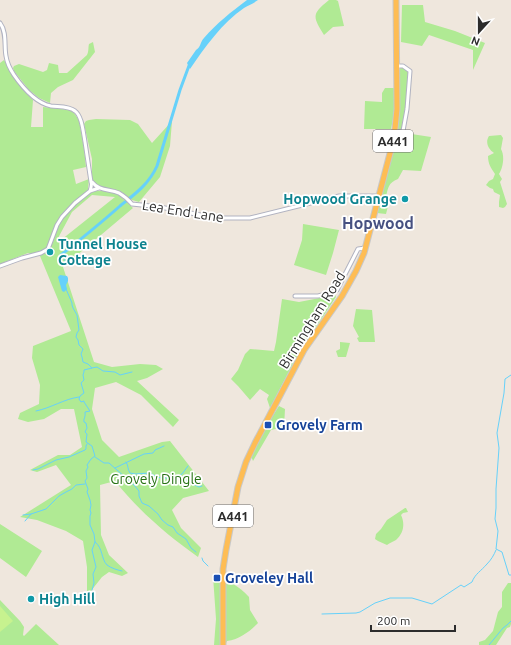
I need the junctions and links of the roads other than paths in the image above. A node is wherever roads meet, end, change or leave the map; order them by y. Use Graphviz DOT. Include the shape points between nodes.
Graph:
graph roads {
  1 [pos="396,0"];
  2 [pos="0,23"];
  3 [pos="397,66"];
  4 [pos="394,132"];
  5 [pos="92,182"];
  6 [pos="99,188"];
  7 [pos="90,191"];
  8 [pos="378,196"];
  9 [pos="365,248"];
  10 [pos="0,266"];
  11 [pos="338,290"];
  12 [pos="344,291"];
  13 [pos="294,296"];
  14 [pos="223,645"];
  1 -- 3 [label="highway, Birmingham Road / A441"];
  2 -- 5 [label="street" via="4,31 8,64 25,88 42,103 74,109 77,113"];
  3 -- 4 [label="highway, Birmingham Road / A441"];
  3 -- 4 [label="street" via="403,66 410,71 403,131"];
  4 -- 8 [label="highway, Birmingham Road / A441"];
  5 -- 6 [label="street"];
  5 -- 7 [label="street"];
  6 -- 7 [label="street"];
  6 -- 8 [label="street, Lea End Lane" via="117,192 132,204 160,206 229,219 250,218 339,196"];
  7 -- 10 [label="street" via="62,217 48,249"];
  8 -- 9 [label="highway, Birmingham Road / A441"];
  9 -- 11 [label="street" via="358,249"];
  9 -- 12 [label="highway, Birmingham Road / A441"];
  11 -- 12 [label="street"];
  11 -- 13 [label="street" via="318,296"];
  12 -- 14 [label="highway, Birmingham Road / A441" via="304,350 246,462 238,487 223,568"];
}
